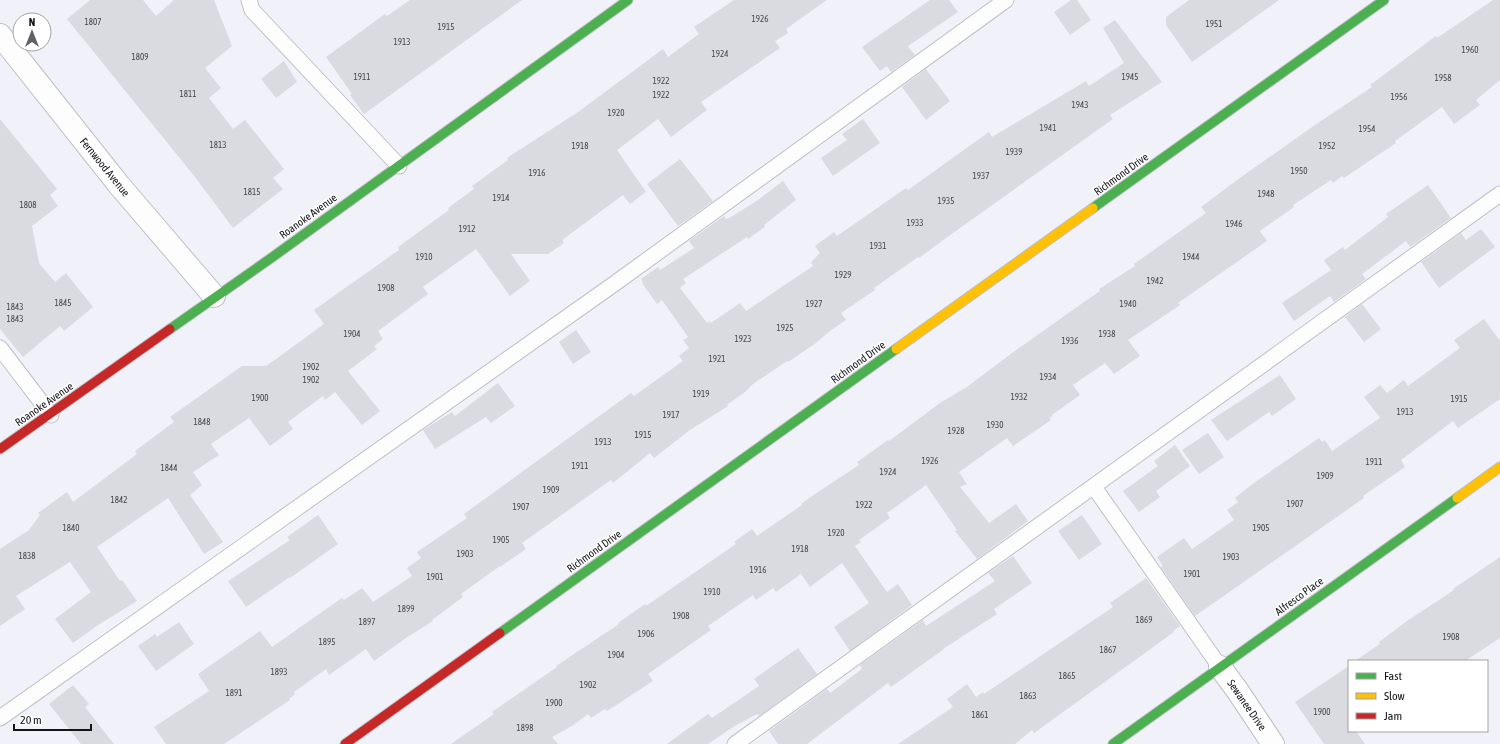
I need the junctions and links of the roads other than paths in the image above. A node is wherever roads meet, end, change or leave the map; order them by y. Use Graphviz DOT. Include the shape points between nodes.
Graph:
graph roads {
  1 [pos="249,0"];
  2 [pos="628,0"];
  3 [pos="1006,0"];
  4 [pos="1384,0"];
  5 [pos="0,35"];
  6 [pos="399,166"];
  7 [pos="1500,194"];
  8 [pos="214,296"];
  9 [pos="0,348"];
  10 [pos="51,415"];
  11 [pos="0,449"];
  12 [pos="1500,467"];
  13 [pos="1094,487"];
  14 [pos="1220,667"];
  15 [pos="0,718"];
  16 [pos="345,744"];
  17 [pos="735,744"];
  18 [pos="1113,744"];
  19 [pos="1273,744"];
  1 -- 6 [label="lane" via="252,10"];
  2 -- 6 [label="street, Roanoke Avenue"];
  3 -- 15 [label="lane" via="621,280"];
  4 -- 16 [label="street, Richmond Drive"];
  5 -- 8 [label="street, Fernwood Avenue" via="119,185"];
  6 -- 8 [label="street, Roanoke Avenue"];
  7 -- 13 [label="lane"];
  8 -- 10 [label="street, Roanoke Avenue"];
  9 -- 10 [label="lane"];
  10 -- 11 [label="street, Roanoke Avenue"];
  12 -- 14 [label="street, Alfresco Place"];
  13 -- 14 [label="lane"];
  13 -- 17 [label="lane"];
  14 -- 18 [label="street, Alfresco Place"];
  14 -- 19 [label="street, Sewanee Drive"];
}
